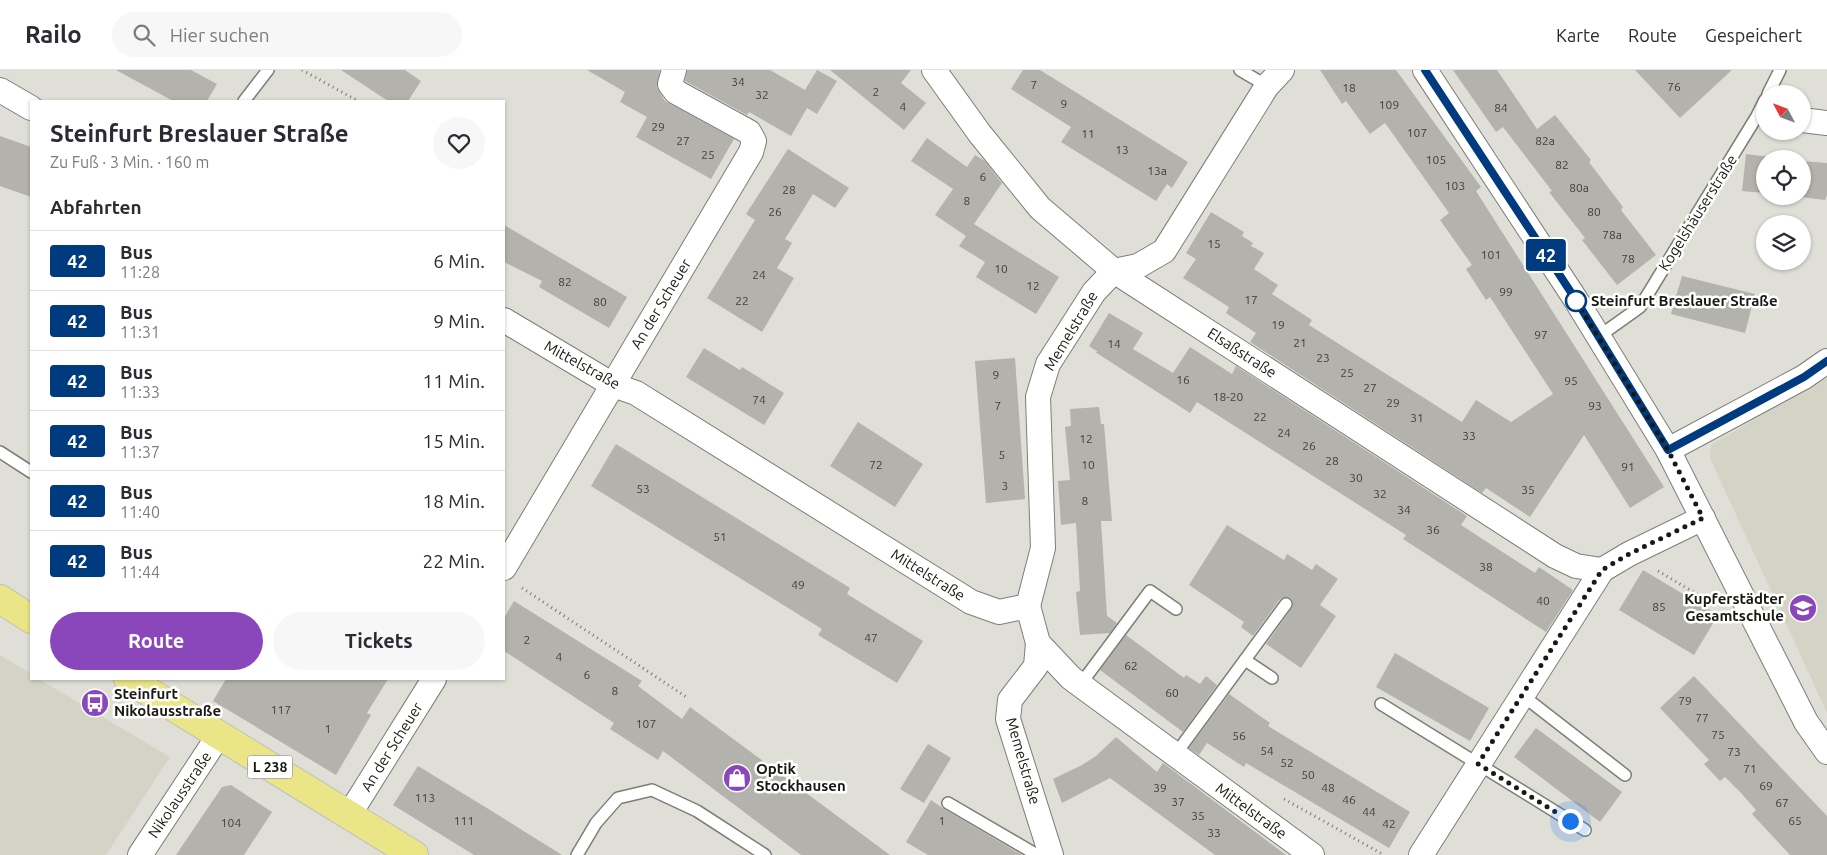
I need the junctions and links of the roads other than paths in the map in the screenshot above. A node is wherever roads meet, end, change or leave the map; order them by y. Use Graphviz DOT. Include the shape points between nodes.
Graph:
graph roads {
  1 [pos="268,70"];
  2 [pos="674,70"];
  3 [pos="934,70"];
  4 [pos="1240,70"];
  5 [pos="1425,70"];
  6 [pos="1780,70"];
  7 [pos="1274,78"];
  8 [pos="1772,85"];
  9 [pos="0,90"];
  10 [pos="245,100"];
  11 [pos="30,107"];
  12 [pos="1756,118"];
  13 [pos="1811,121"];
  14 [pos="1827,123"];
  15 [pos="1114,271"];
  16 [pos="505,321"];
  17 [pos="1598,337"];
  18 [pos="1827,361"];
  19 [pos="613,386"];
  20 [pos="1668,450"];
  21 [pos="0,452"];
  22 [pos="30,471"];
  23 [pos="1703,518"];
  24 [pos="505,566"];
  25 [pos="1602,570"];
  26 [pos="0,599"];
  27 [pos="1286,604"];
  28 [pos="1028,606"];
  29 [pos="1176,609"];
  30 [pos="30,618"];
  31 [pos="1038,643"];
  32 [pos="1245,660"];
  33 [pos="1272,678"];
  34 [pos="130,680"];
  35 [pos="433,680"];
  36 [pos="1080,684"];
  37 [pos="1522,694"];
  38 [pos="1381,704"];
  39 [pos="220,735"];
  40 [pos="1827,752"];
  41 [pos="1175,755"];
  42 [pos="1478,764"];
  43 [pos="1625,775"];
  44 [pos="948,802"];
  45 [pos="349,815"];
  46 [pos="1586,830"];
  47 [pos="140,855"];
  48 [pos="414,855"];
  49 [pos="577,855"];
  50 [pos="765,855"];
  51 [pos="1037,855"];
  52 [pos="1051,855"];
  53 [pos="1312,855"];
  54 [pos="1421,855"];
  1 -- 10 [label="lane"];
  2 -- 19 [label="street, An der Scheuer" via="670,84 676,92 749,132 754,141 751,152"];
  3 -- 15 [label="street, Elsaßstraße" via="980,134 1040,208"];
  4 -- 7 [label="lane"];
  5 -- 17 [label="street"];
  6 -- 8 [label="lane"];
  7 -- 15 [label="street" via="1164,251 1138,266"];
  9 -- 11 [label="street"];
  12 -- 17 [label="lane, Kogelshäuserstraße" via="1640,307"];
  13 -- 14 [label="street"];
  15 -- 25 [label="street, Elsaßstraße" via="1555,556 1576,566"];
  15 -- 28 [label="street, Memelstraße" via="1094,292 1048,364 1038,397 1043,548"];
  16 -- 19 [label="street, Mittelstraße"];
  17 -- 20 [label="street"];
  18 -- 20 [label="street" via="1804,377"];
  19 -- 24 [label="street, An der Scheuer"];
  19 -- 28 [label="street, Mittelstraße" via="636,393 971,602 999,612"];
  20 -- 23 [label="street"];
  21 -- 22 [label="lane"];
  23 -- 25 [label="street"];
  23 -- 40 [label="street" via="1806,722"];
  25 -- 37 [label="street"];
  26 -- 30 [label="main road"];
  27 -- 32 [label="lane"];
  28 -- 31 [label="street, Mittelstraße"];
  29 -- 36 [label="lane" via="1150,591"];
  31 -- 36 [label="street, Mittelstraße"];
  31 -- 52 [label="street, Memelstraße" via="1036,666 1010,700 1008,719"];
  32 -- 33 [label="lane"];
  32 -- 41 [label="lane"];
  34 -- 39 [label="main road, L 238"];
  35 -- 45 [label="street, An der Scheuer"];
  36 -- 41 [label="street, Mittelstraße"];
  37 -- 42 [label="street"];
  37 -- 43 [label="lane"];
  38 -- 42 [label="lane"];
  39 -- 45 [label="main road, L 238"];
  39 -- 47 [label="street, Nikolausstraße"];
  41 -- 53 [label="street, Mittelstraße"];
  42 -- 46 [label="lane"];
  42 -- 54 [label="street"];
  44 -- 51 [label="lane"];
  45 -- 48 [label="main road, L 238"];
  49 -- 50 [label="lane" via="596,823 618,798 652,790 697,810"];
}
